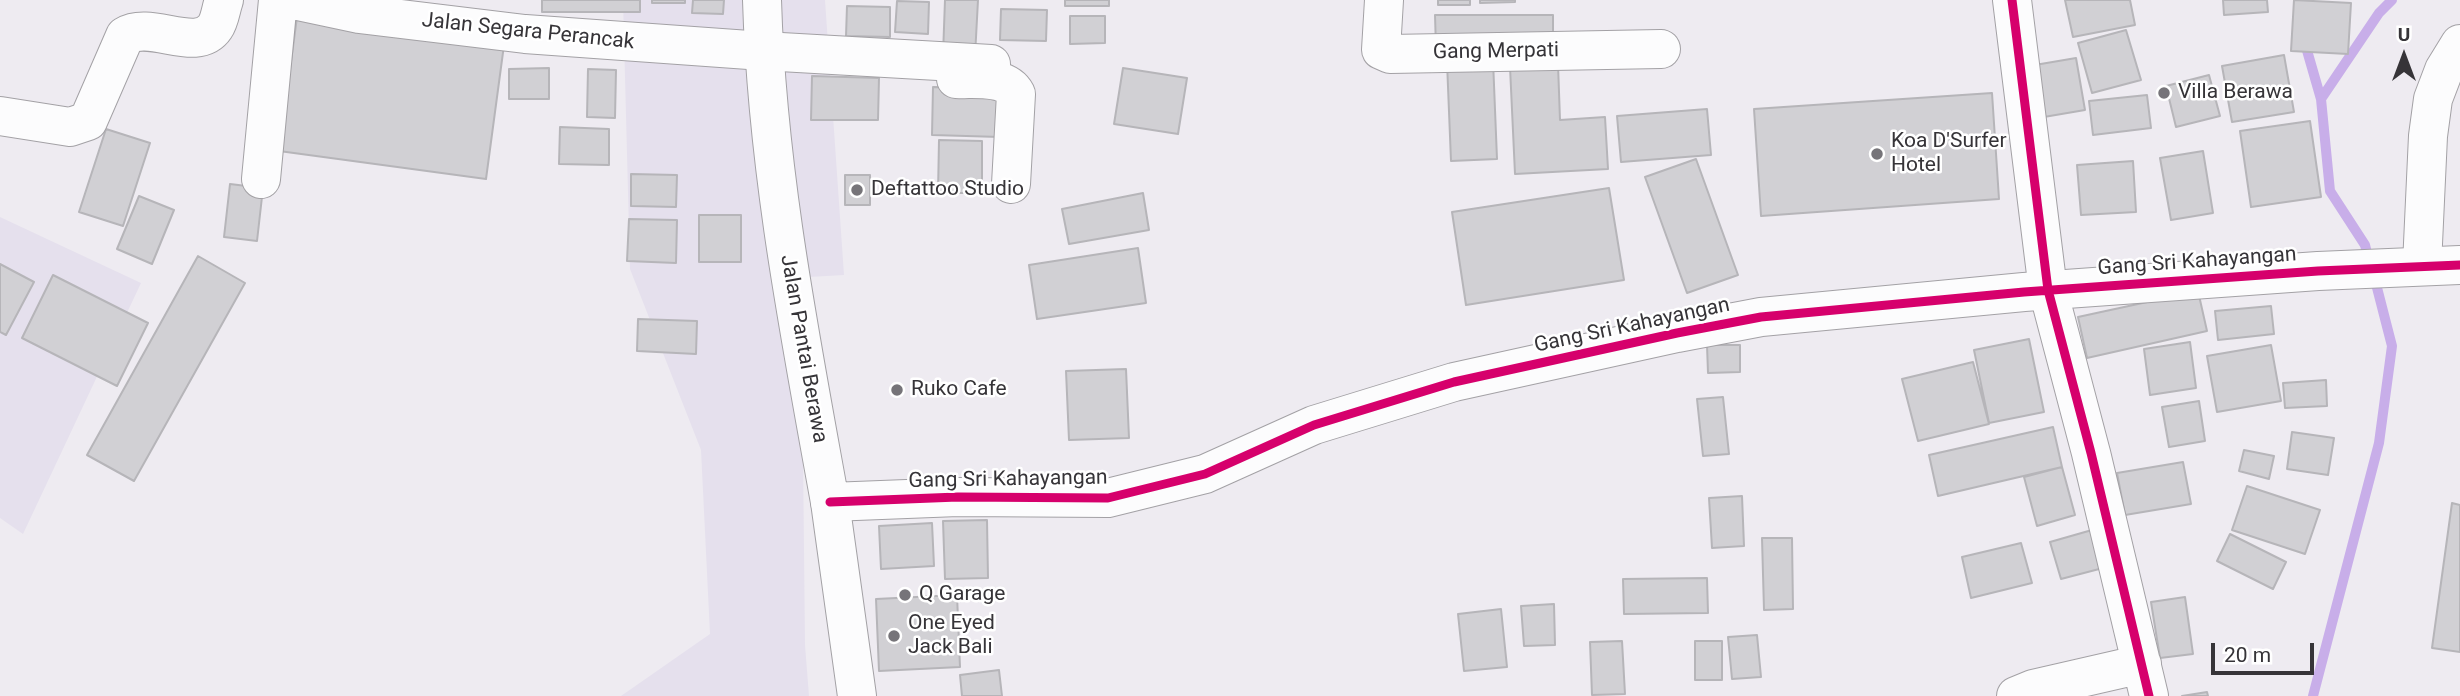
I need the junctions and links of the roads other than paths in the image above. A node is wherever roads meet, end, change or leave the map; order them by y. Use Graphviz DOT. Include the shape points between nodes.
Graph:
graph roads {
  1 [pos="224,0"];
  2 [pos="278,0"];
  3 [pos="293,0"];
  4 [pos="762,0"];
  5 [pos="1384,0"];
  6 [pos="2012,0"];
  7 [pos="2460,44"];
  8 [pos="1661,49"];
  9 [pos="764,59"];
  10 [pos="991,64"];
  11 [pos="0,116"];
  12 [pos="261,178"];
  13 [pos="1011,184"];
  14 [pos="2422,265"];
  15 [pos="2460,265"];
  16 [pos="2048,290"];
  17 [pos="830,502"];
  18 [pos="2146,680"];
  19 [pos="857,696"];
  20 [pos="2016,696"];
  1 -- 11 [label="street" via="215,27 203,37 144,30 125,36 88,121 70,127"];
  2 -- 12 [label="street"];
  3 -- 9 [label="street, Jalan Segara Perancak" via="359,14"];
  4 -- 9 [label="street, Jalan Pantai Berawa"];
  5 -- 8 [label="street, Gang Merpati" via="1380,42 1381,50 1390,54"];
  6 -- 16 [label="street"];
  7 -- 14 [label="street" via="2434,99"];
  9 -- 10 [label="street"];
  9 -- 13 [label="street" via="1012,85 1016,94"];
  9 -- 17 [label="street, Jalan Pantai Berawa" via="787,259"];
  14 -- 15 [label="street, Gang Sri Kahayangan"];
  14 -- 16 [label="street, Gang Sri Kahayangan"];
  16 -- 17 [label="street, Gang Sri Kahayangan" via="1761,317 1480,376 1314,425 1205,474 1108,498"];
  16 -- 18 [label="street"];
  17 -- 19 [label="street, Jalan Pantai Berawa"];
  18 -- 20 [label="street" via="2033,689"];
}
